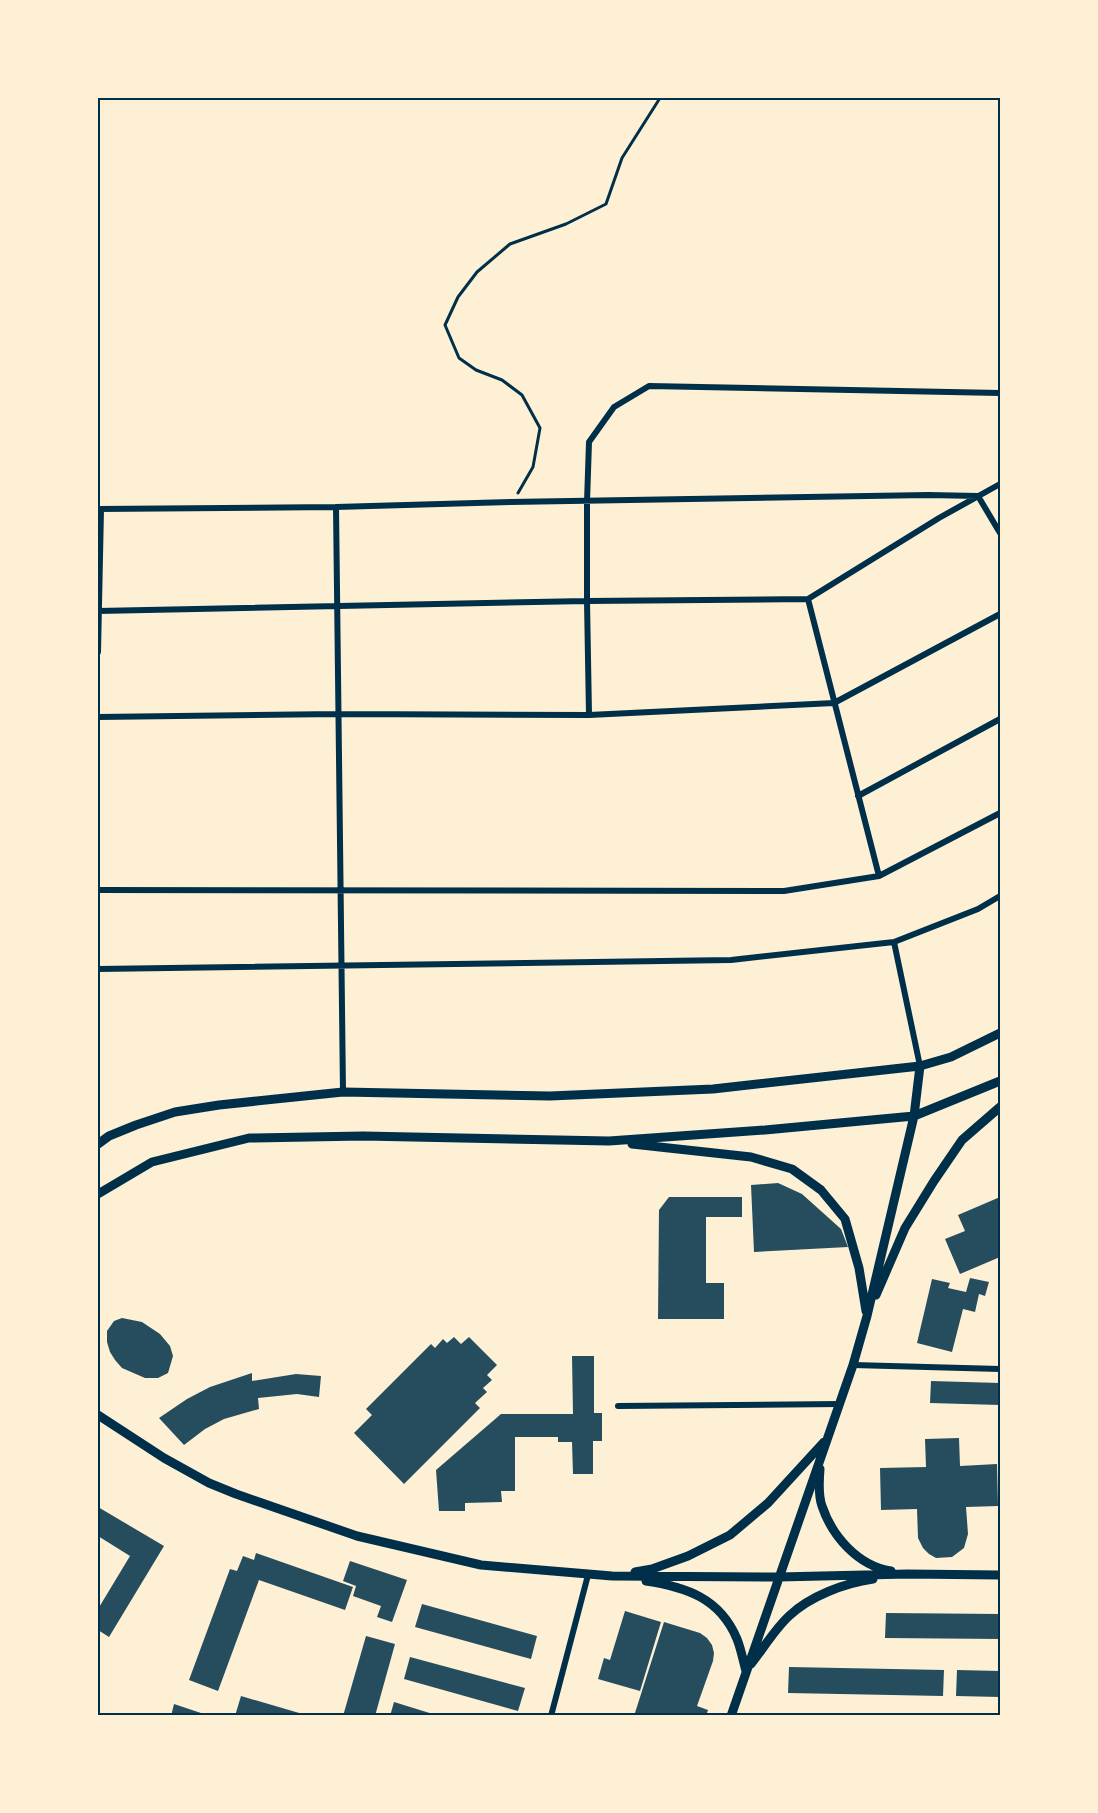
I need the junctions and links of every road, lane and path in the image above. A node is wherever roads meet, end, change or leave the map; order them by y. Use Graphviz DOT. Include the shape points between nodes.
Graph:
graph roads {
  1 [pos="660,98"];
  2 [pos="1000,393"];
  3 [pos="1000,484"];
  4 [pos="978,496"];
  5 [pos="510,502"];
  6 [pos="587,502"];
  7 [pos="336,507"];
  8 [pos="99,509"];
  9 [pos="1000,533"];
  10 [pos="808,599"];
  11 [pos="587,601"];
  12 [pos="337,607"];
  13 [pos="98,611"];
  14 [pos="1000,614"];
  15 [pos="98,652"];
  16 [pos="834,703"];
  17 [pos="338,714"];
  18 [pos="589,715"];
  19 [pos="98,717"];
  20 [pos="1000,719"];
  21 [pos="858,796"];
  22 [pos="1000,813"];
  23 [pos="879,876"];
  24 [pos="98,890"];
  25 [pos="340,891"];
  26 [pos="1000,896"];
  27 [pos="894,942"];
  28 [pos="341,966"];
  29 [pos="98,969"];
  30 [pos="1000,1033"];
  31 [pos="920,1066"];
  32 [pos="1000,1081"];
  33 [pos="343,1092"];
  34 [pos="1000,1107"];
  35 [pos="914,1116"];
  36 [pos="609,1141"];
  37 [pos="98,1144"];
  38 [pos="98,1194"];
  39 [pos="867,1316"];
  40 [pos="854,1365"];
  41 [pos="1000,1369"];
  42 [pos="840,1404"];
  43 [pos="618,1406"];
  44 [pos="98,1415"];
  45 [pos="828,1438"];
  46 [pos="908,1574"];
  47 [pos="588,1575"];
  48 [pos="1000,1575"];
  49 [pos="612,1576"];
  50 [pos="779,1577"];
  51 [pos="746,1671"];
  52 [pos="551,1716"];
  53 [pos="730,1716"];
  1 -- 5 [label="path" via="622,158 606,204 566,224 510,244 477,272 458,297 445,324 459,358 522,395 540,428 533,467"];
  2 -- 6 [label="street" via="649,386 614,407 589,442"];
  3 -- 4 [label="street"];
  4 -- 6 [label="street"];
  4 -- 9 [label="street"];
  4 -- 10 [label="street"];
  5 -- 6 [label="street"];
  5 -- 7 [label="street"];
  6 -- 11 [label="street"];
  7 -- 8 [label="street"];
  7 -- 12 [label="street"];
  8 -- 13 [label="street"];
  10 -- 11 [label="street"];
  10 -- 16 [label="street"];
  11 -- 12 [label="street"];
  11 -- 18 [label="street"];
  12 -- 13 [label="street"];
  12 -- 17 [label="street"];
  13 -- 15 [label="street"];
  14 -- 16 [label="street"];
  16 -- 18 [label="street"];
  16 -- 21 [label="street"];
  17 -- 18 [label="street"];
  17 -- 19 [label="street"];
  17 -- 25 [label="street"];
  20 -- 21 [label="street"];
  21 -- 23 [label="street"];
  22 -- 23 [label="street"];
  23 -- 25 [label="street" via="784,891"];
  24 -- 25 [label="street"];
  25 -- 28 [label="street"];
  26 -- 27 [label="street" via="978,909"];
  27 -- 28 [label="street" via="731,960"];
  27 -- 31 [label="street"];
  28 -- 29 [label="street"];
  28 -- 33 [label="street"];
  30 -- 31 [label="street" via="951,1057"];
  31 -- 33 [label="street" via="713,1089 550,1096"];
  31 -- 35 [label="street"];
  32 -- 35 [label="street"];
  33 -- 37 [label="street" via="175,1112 109,1136"];
  34 -- 39 [label="street" via="962,1140 934,1181 905,1228"];
  35 -- 36 [label="street"];
  35 -- 39 [label="street"];
  36 -- 38 [label="street" via="249,1138 152,1162"];
  36 -- 39 [label="street" via="751,1157 792,1169 821,1190 846,1219"];
  39 -- 40 [label="street"];
  40 -- 41 [label="street"];
  40 -- 42 [label="street"];
  42 -- 43 [label="street"];
  42 -- 45 [label="street"];
  44 -- 47 [label="street" via="209,1483 357,1536 481,1565"];
  45 -- 46 [label="street" via="819,1490 821,1505 839,1540 869,1563"];
  45 -- 49 [label="street" via="768,1503 730,1535 652,1569"];
  45 -- 50 [label="street"];
  46 -- 48 [label="street"];
  46 -- 50 [label="street"];
  46 -- 51 [label="street" via="859,1582 809,1601 788,1616"];
  47 -- 49 [label="street"];
  47 -- 52 [label="street"];
  49 -- 50 [label="street"];
  49 -- 51 [label="street" via="672,1585 712,1604 737,1639"];
  50 -- 51 [label="street"];
  51 -- 53 [label="street"];
}
